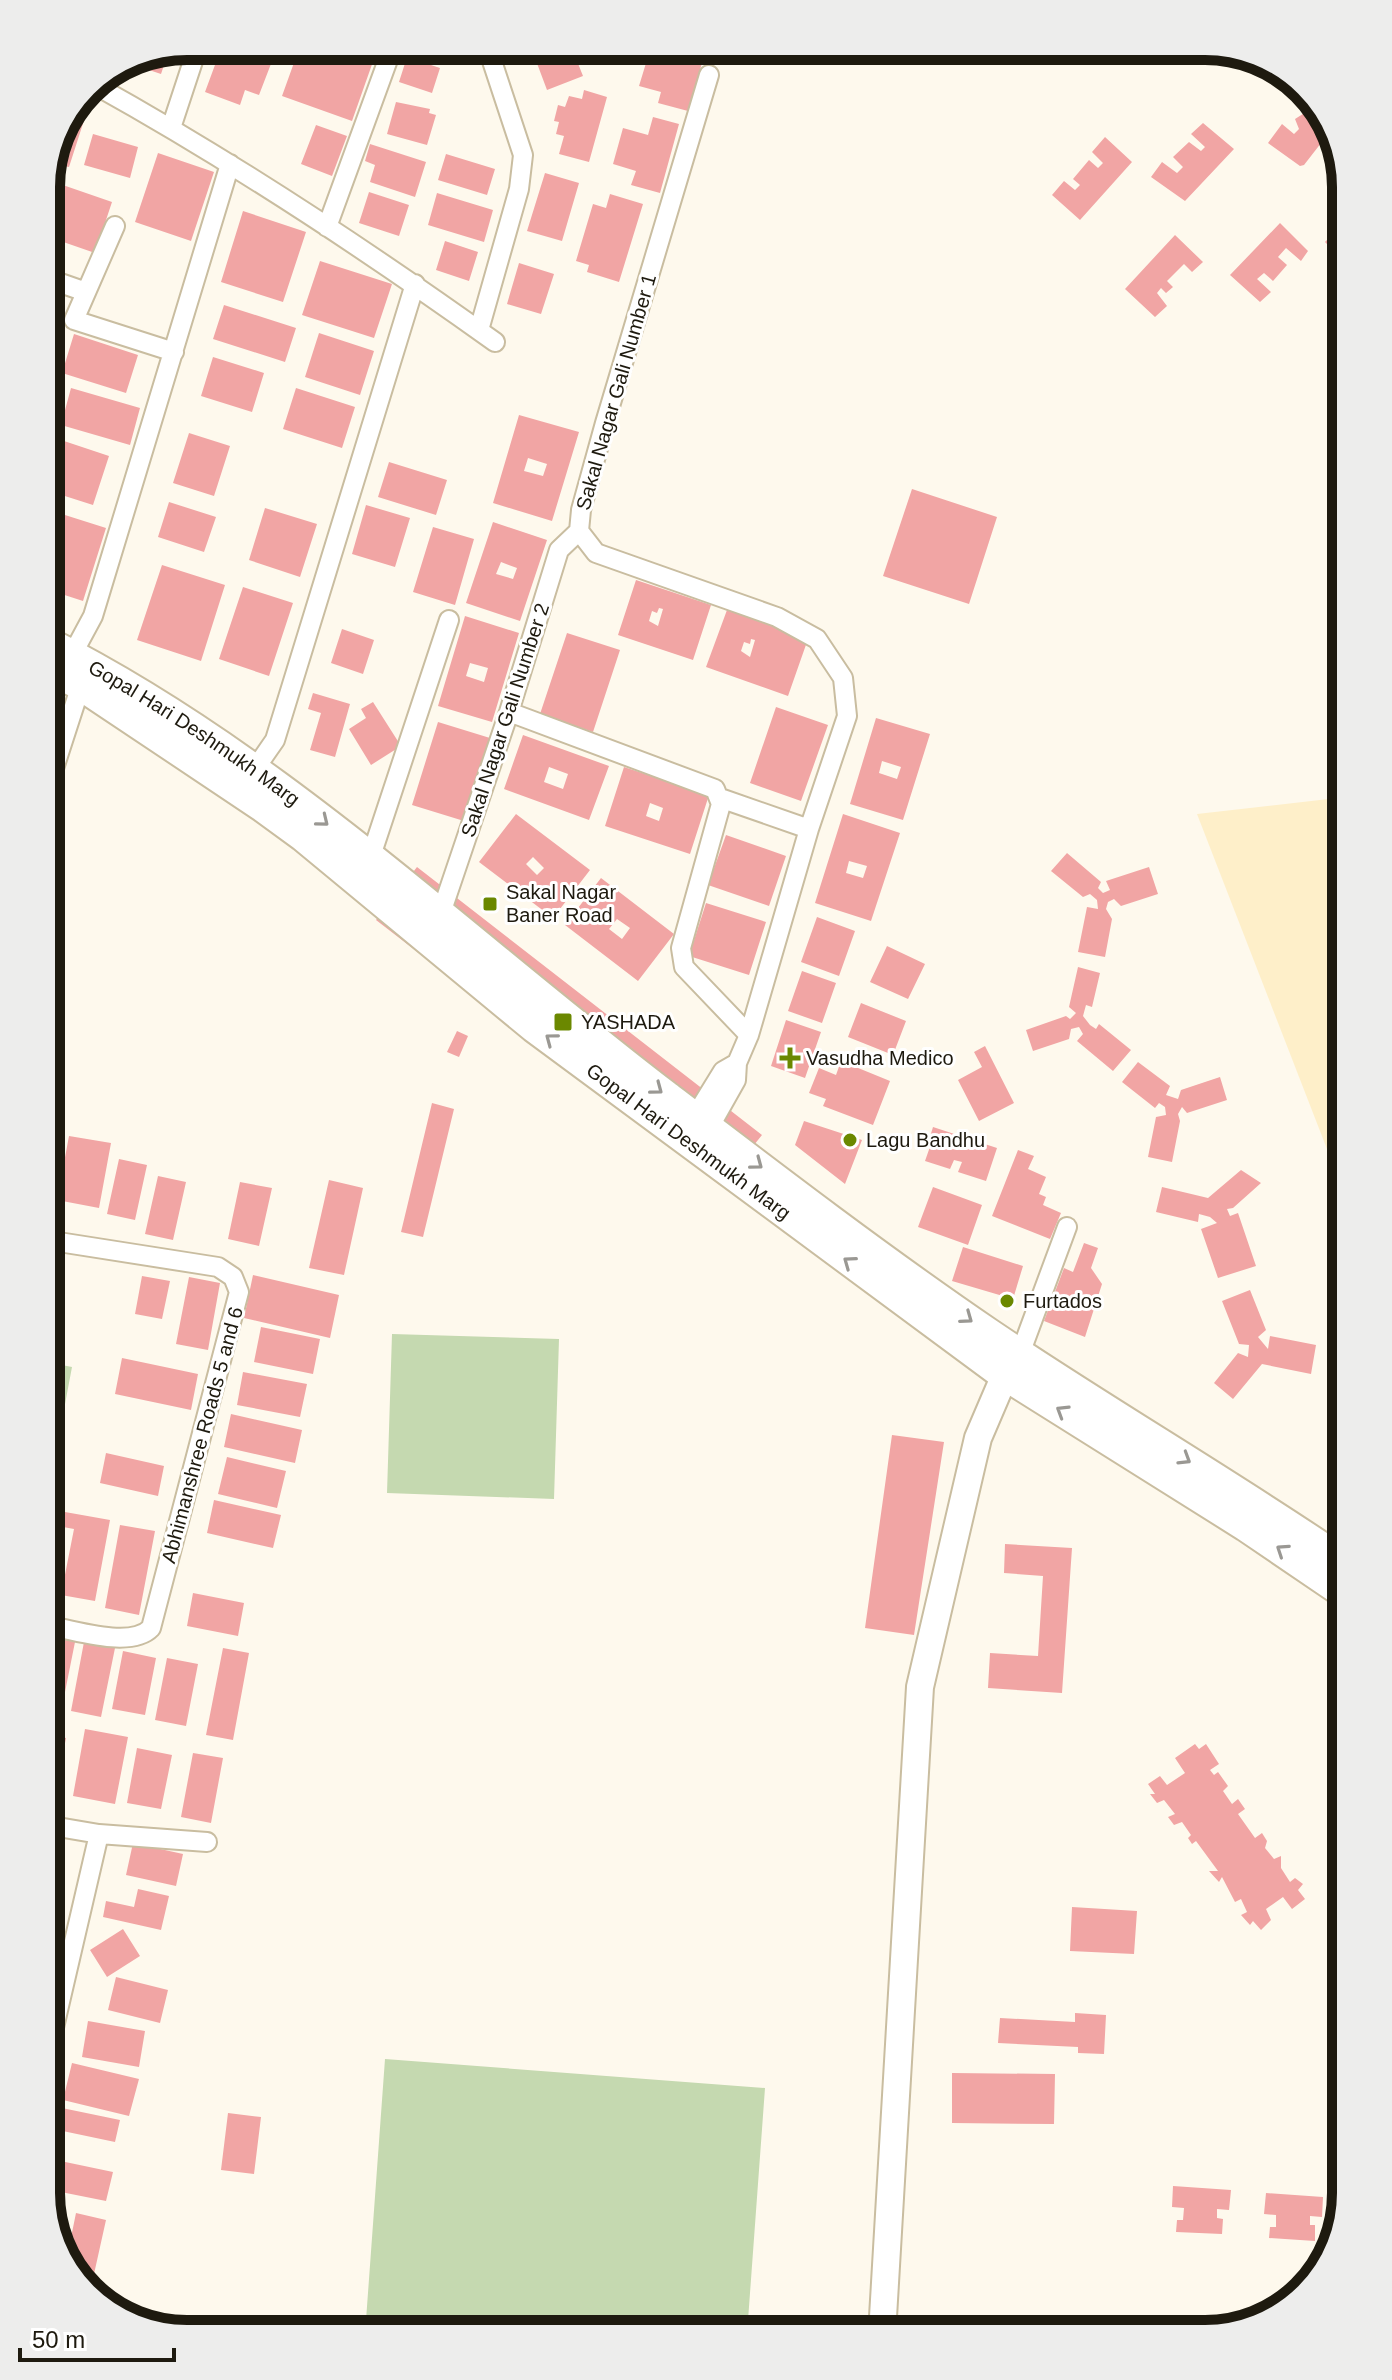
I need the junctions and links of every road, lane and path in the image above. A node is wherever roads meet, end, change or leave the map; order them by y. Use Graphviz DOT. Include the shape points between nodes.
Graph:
graph roads {
  1 [pos="193,60"];
  2 [pos="388,60"];
  3 [pos="492,60"];
  4 [pos="709,75"];
  5 [pos="105,91"];
  6 [pos="171,128"];
  7 [pos="230,164"];
  8 [pos="115,226"];
  9 [pos="327,227"];
  10 [pos="60,283"];
  11 [pos="415,284"];
  12 [pos="86,292"];
  13 [pos="479,330"];
  14 [pos="495,342"];
  15 [pos="174,352"];
  16 [pos="579,531"];
  17 [pos="449,620"];
  18 [pos="60,650"];
  19 [pos="60,657"];
  20 [pos="60,661"];
  21 [pos="81,685"];
  22 [pos="509,712"];
  23 [pos="60,750"];
  24 [pos="245,780"];
  25 [pos="720,798"];
  26 [pos="809,829"];
  27 [pos="370,859"];
  28 [pos="440,916"];
  29 [pos="749,1035"];
  30 [pos="702,1123"];
  31 [pos="1067,1227"];
  32 [pos="60,1242"];
  33 [pos="1012,1364"];
  34 [pos="1332,1554"];
  35 [pos="1332,1584"];
  36 [pos="60,1627"];
  37 [pos="60,1827"];
  38 [pos="99,1834"];
  39 [pos="207,1842"];
  40 [pos="60,2002"];
  41 [pos="883,2320"];
  1 -- 6 [label="street"];
  2 -- 9 [label="street"];
  3 -- 13 [label="street" via="523,155 519,189"];
  4 -- 16 [label="street, Sakal Nagar Gali Number 1" via="605,423"];
  5 -- 6 [label="street"];
  6 -- 7 [label="street"];
  7 -- 9 [label="street"];
  7 -- 15 [label="street"];
  8 -- 12 [label="street"];
  9 -- 11 [label="street"];
  10 -- 12 [label="street"];
  11 -- 13 [label="street"];
  11 -- 24 [label="street" via="275,740"];
  12 -- 15 [label="street" via="74,320"];
  13 -- 14 [label="street"];
  15 -- 18 [label="street" via="93,616"];
  16 -- 22 [label="street, Sakal Nagar Gali Number 2" via="559,550"];
  16 -- 26 [label="street, Sakal Nagar Gali Number 1" via="596,553 777,617 817,639 843,678 847,716"];
  17 -- 27 [label="street"];
  19 -- 24 [label="main road, Gopal Hari Deshmukh Marg" via="139,694"];
  20 -- 21 [label="main road, Gopal Hari Deshmukh Marg"];
  21 -- 23 [label="street"];
  21 -- 24 [label="main road, Gopal Hari Deshmukh Marg"];
  22 -- 25 [label="street" via="710,785"];
  22 -- 28 [label="street, Sakal Nagar Gali Number 2"];
  24 -- 27 [label="main road, Gopal Hari Deshmukh Marg, one-way" via="319,817"];
  33 -- 24 [label="main road, Gopal Hari Deshmukh Marg, one-way" via="534,1027 303,836"];
  25 -- 26 [label="street"];
  25 -- 29 [label="street" via="681,958"];
  26 -- 29 [label="street, Sakal Nagar Gali Number 1"];
  27 -- 28 [label="main road, Gopal Hari Deshmukh Marg"];
  28 -- 30 [label="main road, Gopal Hari Deshmukh Marg, one-way"];
  29 -- 30 [label="street, Sakal Nagar Gali Number 1" via="737,1063 723,1071"];
  30 -- 33 [label="main road, Gopal Hari Deshmukh Marg, one-way"];
  31 -- 33 [label="street"];
  32 -- 36 [label="street, Abhimanshree Roads 5 and 6" via="218,1267 233,1277 239,1292 151,1628 140,1637 124,1638"];
  33 -- 34 [label="main road, Gopal Hari Deshmukh Marg, one-way" via="1260,1505"];
  35 -- 33 [label="main road, Gopal Hari Deshmukh Marg, one-way"];
  33 -- 41 [label="street" via="978,1438 920,1687"];
  37 -- 38 [label="street"];
  38 -- 39 [label="street"];
  38 -- 40 [label="street"];
}
